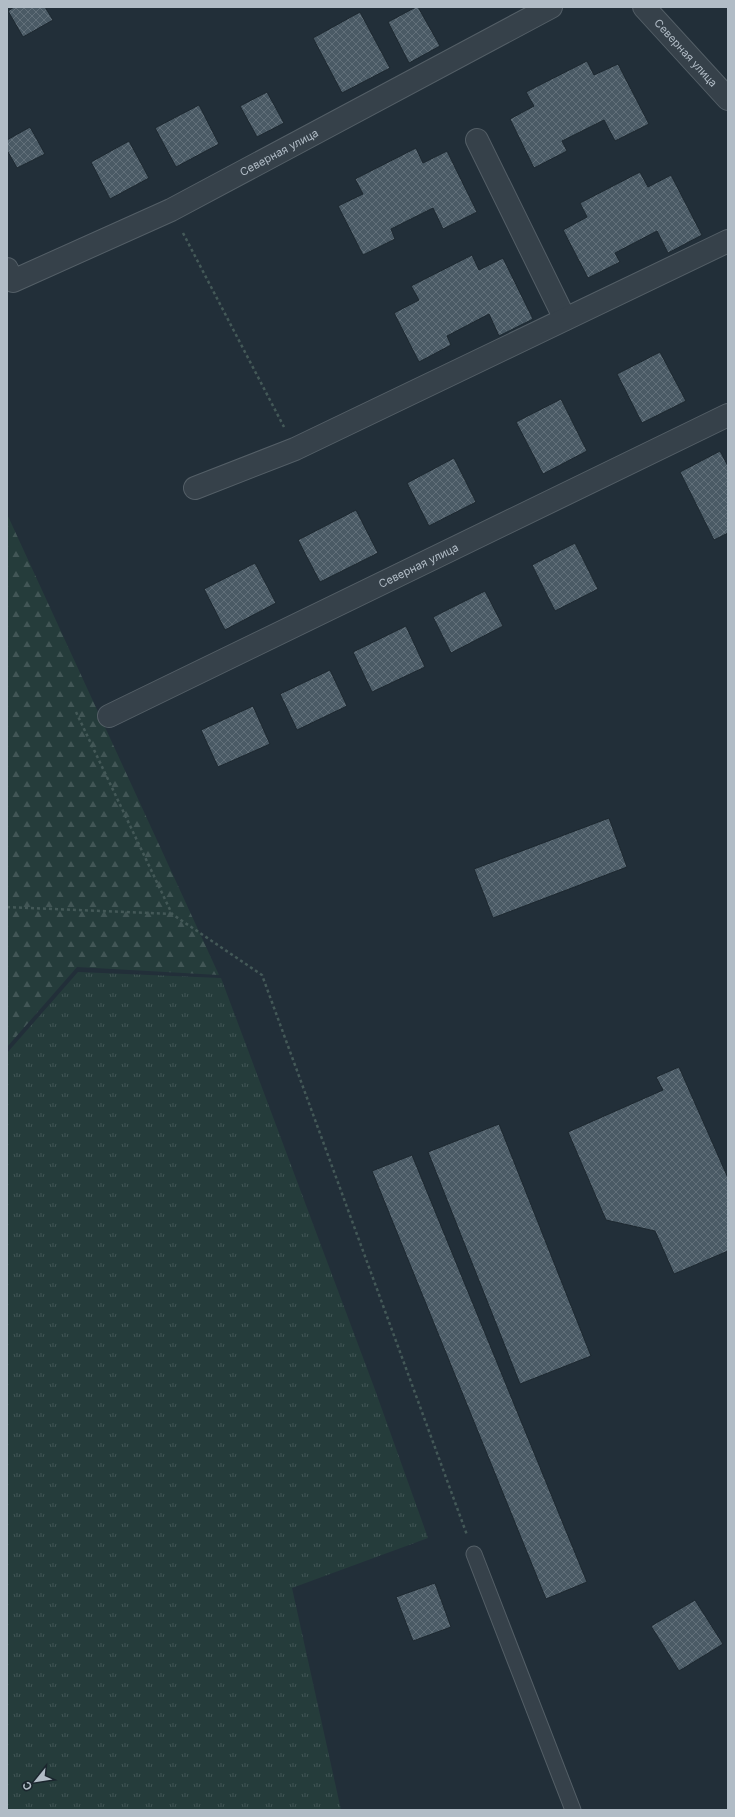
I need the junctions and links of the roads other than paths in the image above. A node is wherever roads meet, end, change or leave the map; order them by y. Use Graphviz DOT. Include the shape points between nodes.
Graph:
graph roads {
  1 [pos="551,7"];
  2 [pos="644,7"];
  3 [pos="728,99"];
  4 [pos="477,140"];
  5 [pos="728,241"];
  6 [pos="7,269"];
  7 [pos="565,319"];
  8 [pos="728,415"];
  9 [pos="196,488"];
  10 [pos="109,716"];
  11 [pos="474,1554"];
  12 [pos="573,1810"];
  1 -- 6 [label="street, Северная улица" via="171,210 13,281"];
  2 -- 3 [label="street, Северная улица"];
  4 -- 7 [label="street"];
  5 -- 7 [label="street"];
  7 -- 9 [label="street" via="295,449"];
  8 -- 10 [label="street, Северная улица"];
  11 -- 12 [label="lane"];
}
